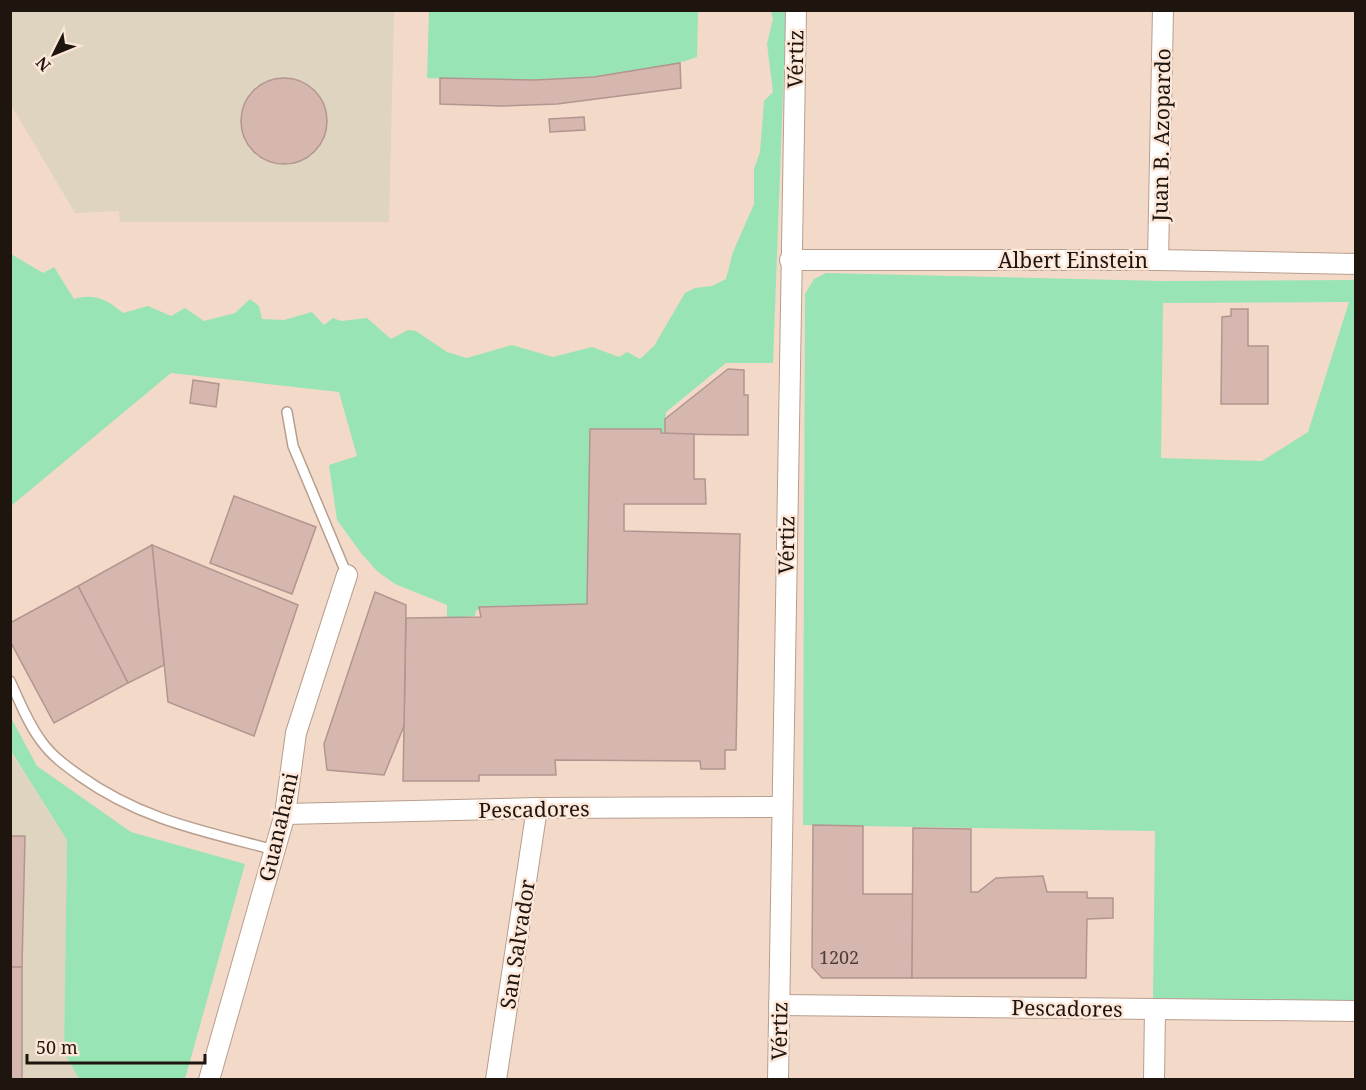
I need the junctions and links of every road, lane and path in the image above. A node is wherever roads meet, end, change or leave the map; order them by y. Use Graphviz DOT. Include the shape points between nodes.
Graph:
graph roads {
  1 [pos="796,10"];
  2 [pos="1163,10"];
  3 [pos="790,260"];
  4 [pos="1158,260"];
  5 [pos="1356,264"];
  6 [pos="287,412"];
  7 [pos="347,575"];
  8 [pos="10,681"];
  9 [pos="782,807"];
  10 [pos="537,808"];
  11 [pos="285,814"];
  12 [pos="275,850"];
  13 [pos="779,1005"];
  14 [pos="1155,1009"];
  15 [pos="1356,1011"];
  16 [pos="209,1080"];
  17 [pos="496,1080"];
  18 [pos="778,1080"];
  19 [pos="1154,1080"];
  1 -- 3 [label="street, Vértiz"];
  2 -- 4 [label="street, Juan B. Azopardo"];
  3 -- 4 [label="street, Albert Einstein"];
  3 -- 9 [label="street, Vértiz"];
  4 -- 5 [label="street, Albert Einstein"];
  6 -- 7 [label="lane" via="293,446"];
  7 -- 11 [label="street, Guanahani" via="296,733"];
  8 -- 12 [label="lane" via="43,744 94,786 160,820"];
  9 -- 10 [label="street, Pescadores"];
  9 -- 13 [label="street, Vértiz"];
  10 -- 11 [label="street, Pescadores"];
  10 -- 17 [label="street, San Salvador"];
  11 -- 12 [label="street, Guanahani"];
  12 -- 16 [label="street, Guanahani"];
  13 -- 14 [label="street, Pescadores"];
  13 -- 18 [label="street, Vértiz"];
  14 -- 15 [label="street, Pescadores"];
  14 -- 19 [label="street"];
}
